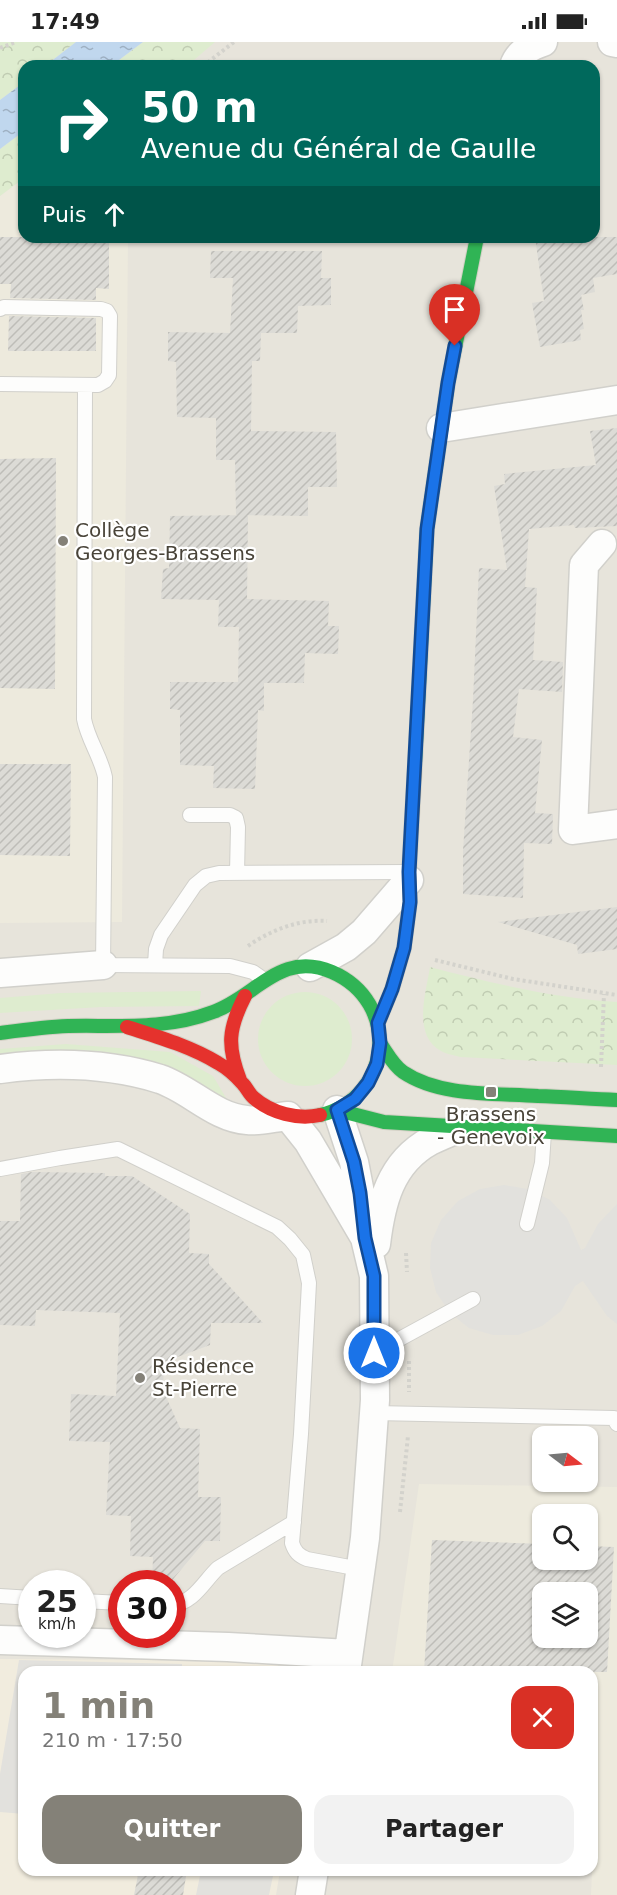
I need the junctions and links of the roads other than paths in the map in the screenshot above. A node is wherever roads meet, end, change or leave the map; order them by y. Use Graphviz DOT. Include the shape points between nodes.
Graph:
graph roads {
  1 [pos="543,42"];
  2 [pos="612,42"];
  3 [pos="617,43"];
  4 [pos="511,55"];
  5 [pos="476,243"];
  6 [pos="0,309"];
  7 [pos="0,384"];
  8 [pos="85,385"];
  9 [pos="617,400"];
  10 [pos="441,428"];
  11 [pos="602,544"];
  12 [pos="190,815"];
  13 [pos="617,824"];
  14 [pos="237,873"];
  15 [pos="409,876"];
  16 [pos="103,965"];
  17 [pos="155,965"];
  18 [pos="310,967"];
  19 [pos="0,973"];
  20 [pos="263,979"];
  21 [pos="245,996"];
  22 [pos="378,1023"];
  23 [pos="127,1027"];
  24 [pos="0,1033"];
  25 [pos="380,1043"];
  26 [pos="0,1070"];
  27 [pos="240,1080"];
  28 [pos="617,1100"];
  29 [pos="337,1110"];
  30 [pos="288,1116"];
  31 [pos="460,1128"];
  32 [pos="544,1132"];
  33 [pos="617,1136"];
  34 [pos="0,1170"];
  35 [pos="527,1224"];
  36 [pos="365,1238"];
  37 [pos="374,1276"];
  38 [pos="473,1299"];
  39 [pos="374,1353"];
  40 [pos="374,1413"];
  41 [pos="617,1424"];
  42 [pos="294,1522"];
  43 [pos="360,1569"];
  44 [pos="0,1596"];
  45 [pos="18,1597"];
  46 [pos="186,1601"];
  47 [pos="0,1640"];
  48 [pos="347,1663"];
  49 [pos="313,1876"];
  50 [pos="310,1895"];
  1 -- 4 [label="street"];
  2 -- 3 [label="street"];
  5 -- 10 [label="street"];
  6 -- 8 [label="lane" via="107,312 109,375 98,385"];
  7 -- 8 [label="lane"];
  8 -- 16 [label="lane" via="84,719 105,777"];
  9 -- 10 [label="street"];
  10 -- 15 [label="street" via="427,529"];
  11 -- 13 [label="street" via="584,565 573,830"];
  12 -- 14 [label="lane" via="236,818"];
  14 -- 15 [label="lane"];
  14 -- 17 [label="lane" via="206,876 195,885 161,935"];
  15 -- 18 [label="street" via="364,932"];
  15 -- 22 [label="street" via="404,948"];
  16 -- 17 [label="lane"];
  16 -- 19 [label="street"];
  17 -- 20 [label="lane" via="230,966"];
  18 -- 20 [label="street" via="286,969"];
  18 -- 22 [label="street" via="337,975 360,991"];
  20 -- 21 [label="street"];
  21 -- 23 [label="street" via="218,1012 176,1022"];
  21 -- 27 [label="street" via="229,1038 231,1060"];
  22 -- 25 [label="street"];
  23 -- 24 [label="street" via="75,1026"];
  23 -- 27 [label="street" via="205,1056"];
  25 -- 28 [label="street" via="402,1071 422,1082 491,1092"];
  25 -- 29 [label="street" via="377,1064 368,1083 355,1099"];
  26 -- 30 [label="street" via="63,1064 98,1066 162,1080 238,1119"];
  27 -- 30 [label="street" via="253,1097"];
  29 -- 30 [label="street" via="307,1118"];
  29 -- 31 [label="street" via="384,1122"];
  29 -- 36 [label="street" via="354,1162"];
  30 -- 36 [label="street" via="309,1141"];
  31 -- 32 [label="street"];
  31 -- 37 [label="street" via="430,1141 400,1167 385,1194 378,1221"];
  32 -- 33 [label="street"];
  32 -- 35 [label="lane" via="542,1163"];
  34 -- 42 [label="lane" via="118,1149 277,1227 290,1239 303,1255 309,1283"];
  36 -- 37 [label="street"];
  37 -- 39 [label="street"];
  38 -- 39 [label="lane"];
  39 -- 40 [label="street"];
  40 -- 41 [label="lane" via="614,1418"];
  40 -- 43 [label="street"];
  42 -- 43 [label="lane" via="292,1543 299,1556"];
  42 -- 46 [label="lane" via="218,1568"];
  43 -- 48 [label="street"];
  44 -- 45 [label="lane"];
  47 -- 48 [label="street" via="228,1647"];
  49 -- 50 [label="street"];
}
